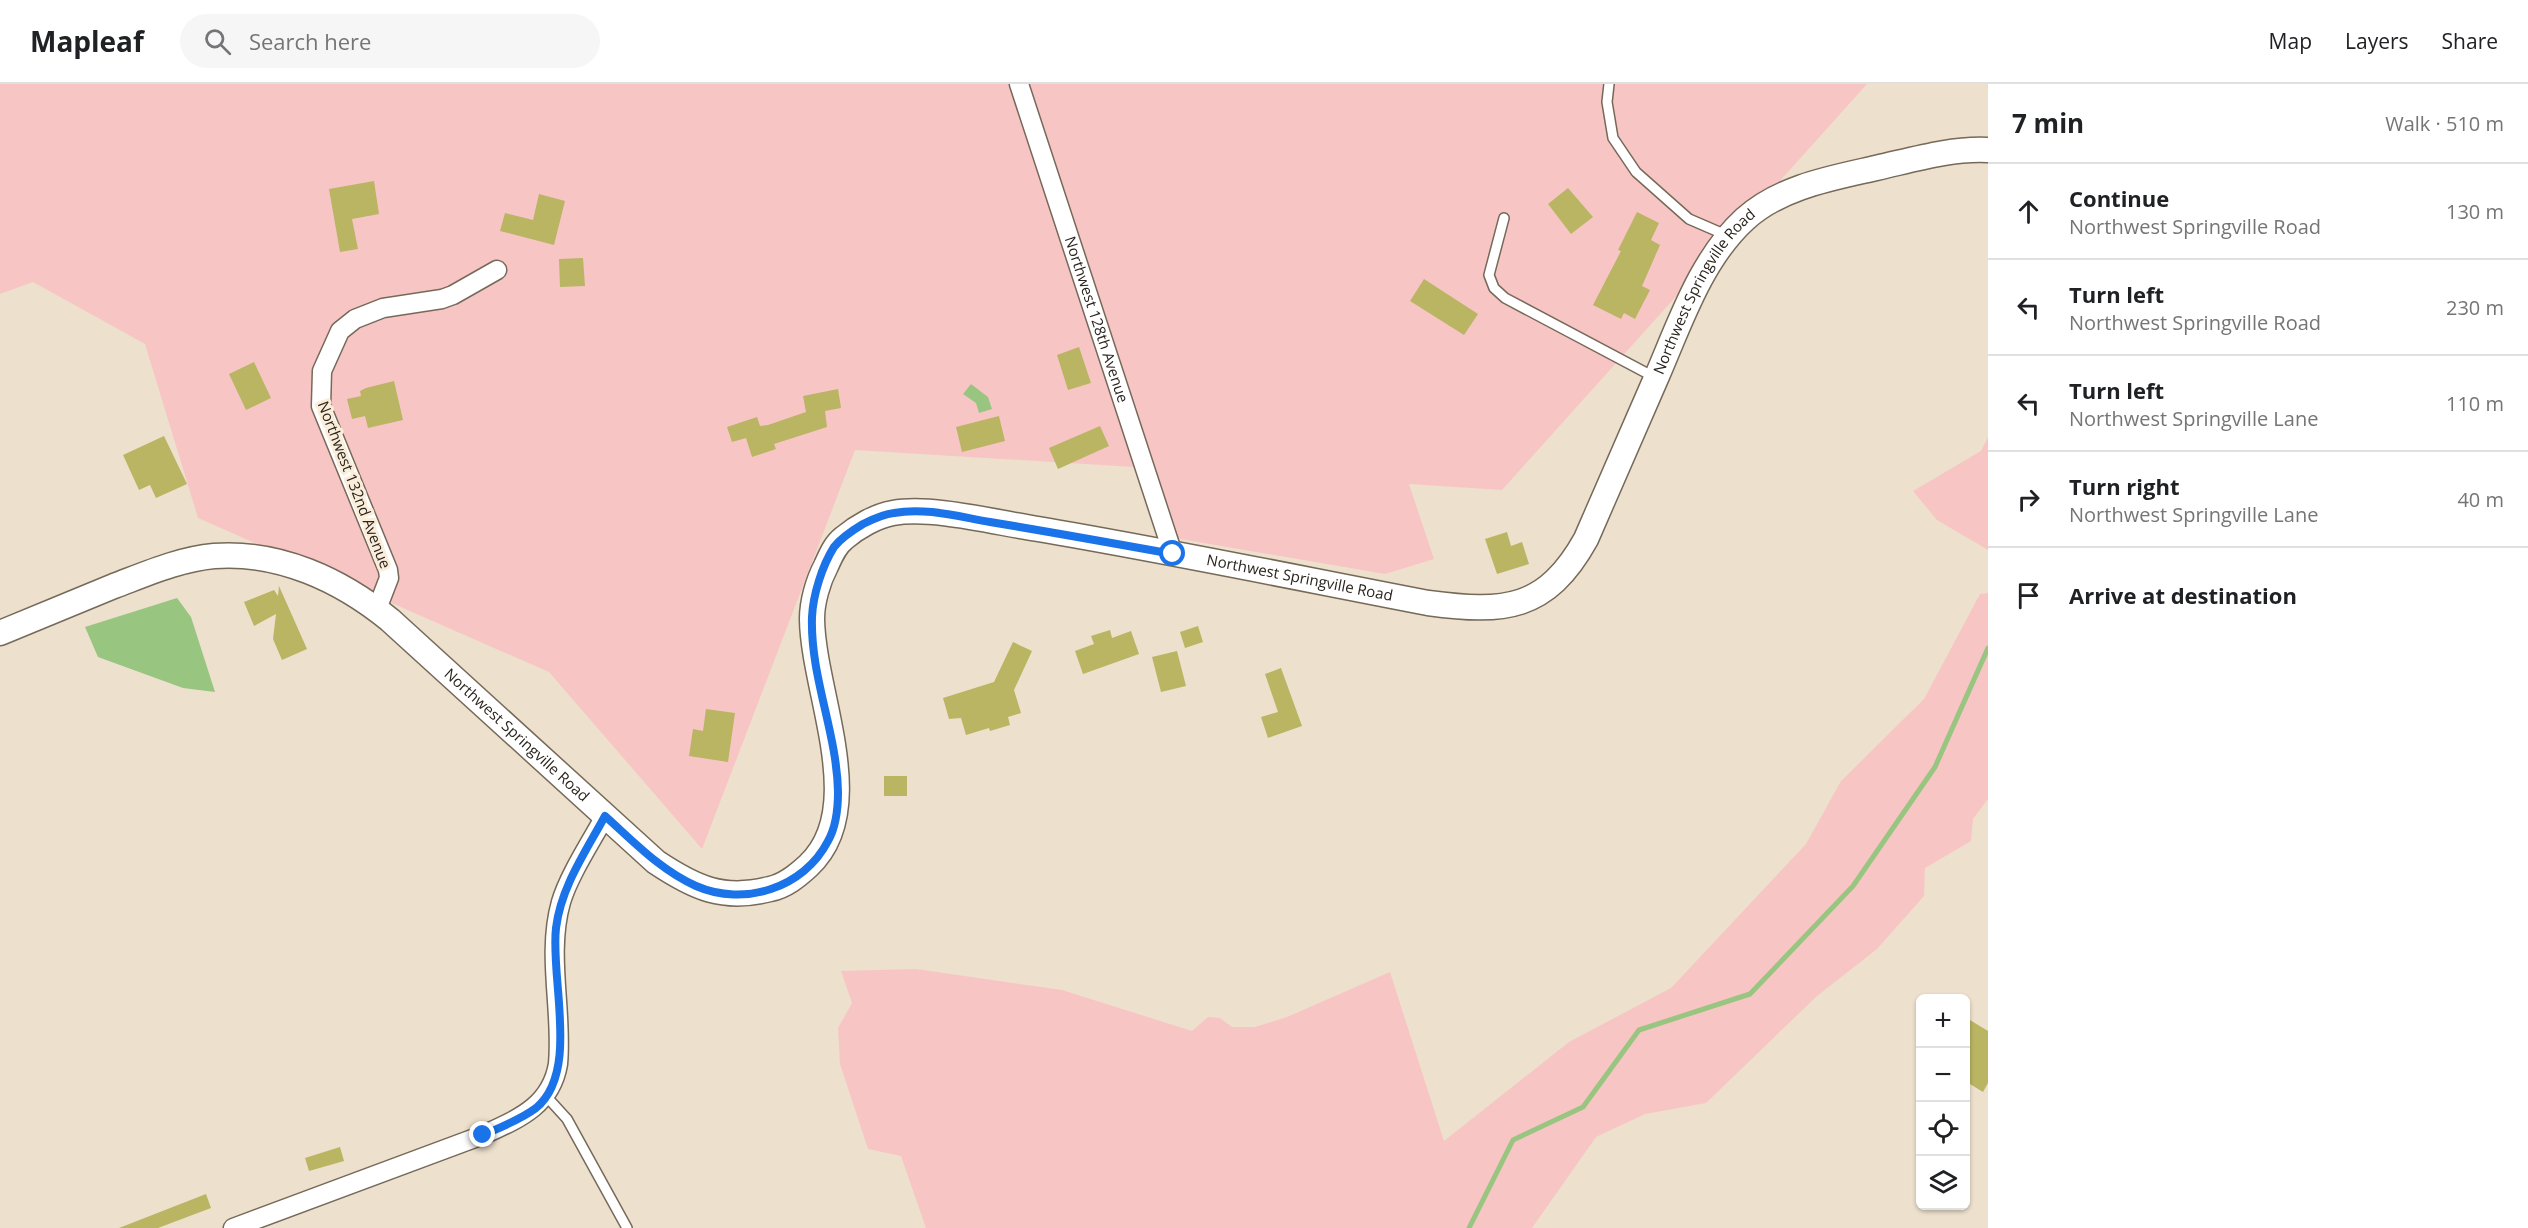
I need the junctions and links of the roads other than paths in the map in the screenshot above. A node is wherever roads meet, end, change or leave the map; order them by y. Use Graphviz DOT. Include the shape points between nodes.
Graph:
graph roads {
  1 [pos="1019,84"];
  2 [pos="1609,84"];
  3 [pos="1988,150"];
  4 [pos="1504,218"];
  5 [pos="1728,236"];
  6 [pos="497,270"];
  7 [pos="1656,378"];
  8 [pos="1173,554"];
  9 [pos="376,609"];
  10 [pos="0,633"];
  11 [pos="605,816"];
  12 [pos="546,1095"];
  13 [pos="233,1228"];
  14 [pos="627,1228"];
  1 -- 8 [label="street, Northwest 128th Avenue"];
  2 -- 5 [label="lane" via="1607,102 1613,138 1636,172 1689,219"];
  3 -- 5 [label="street, Northwest Springville Road" via="1927,156 1801,188 1763,206"];
  4 -- 7 [label="lane" via="1489,274 1494,288 1505,298"];
  5 -- 7 [label="street, Northwest Springville Road" via="1698,285"];
  6 -- 9 [label="street, Northwest 132nd Avenue" via="442,299 383,308 355,319 340,331 330,348 322,371 321,406 388,570 389,578"];
  7 -- 8 [label="street, Northwest Springville Road" via="1572,563 1557,581 1524,601 1502,607 1440,604"];
  8 -- 11 [label="street, Northwest Springville Road" via="937,513 893,513 866,523 834,547 820,579 812,616 838,792 829,841 815,860 776,888 752,894 724,894 698,887 656,862"];
  9 -- 10 [label="street, Northwest Springville Road" via="315,573 255,557 213,556 137,577"];
  9 -- 11 [label="street, Northwest Springville Road"];
  11 -- 12 [label="street" via="561,901 555,946 559,1056 556,1077"];
  12 -- 13 [label="street" via="537,1107 483,1135"];
  12 -- 14 [label="lane" via="567,1119"];
}
